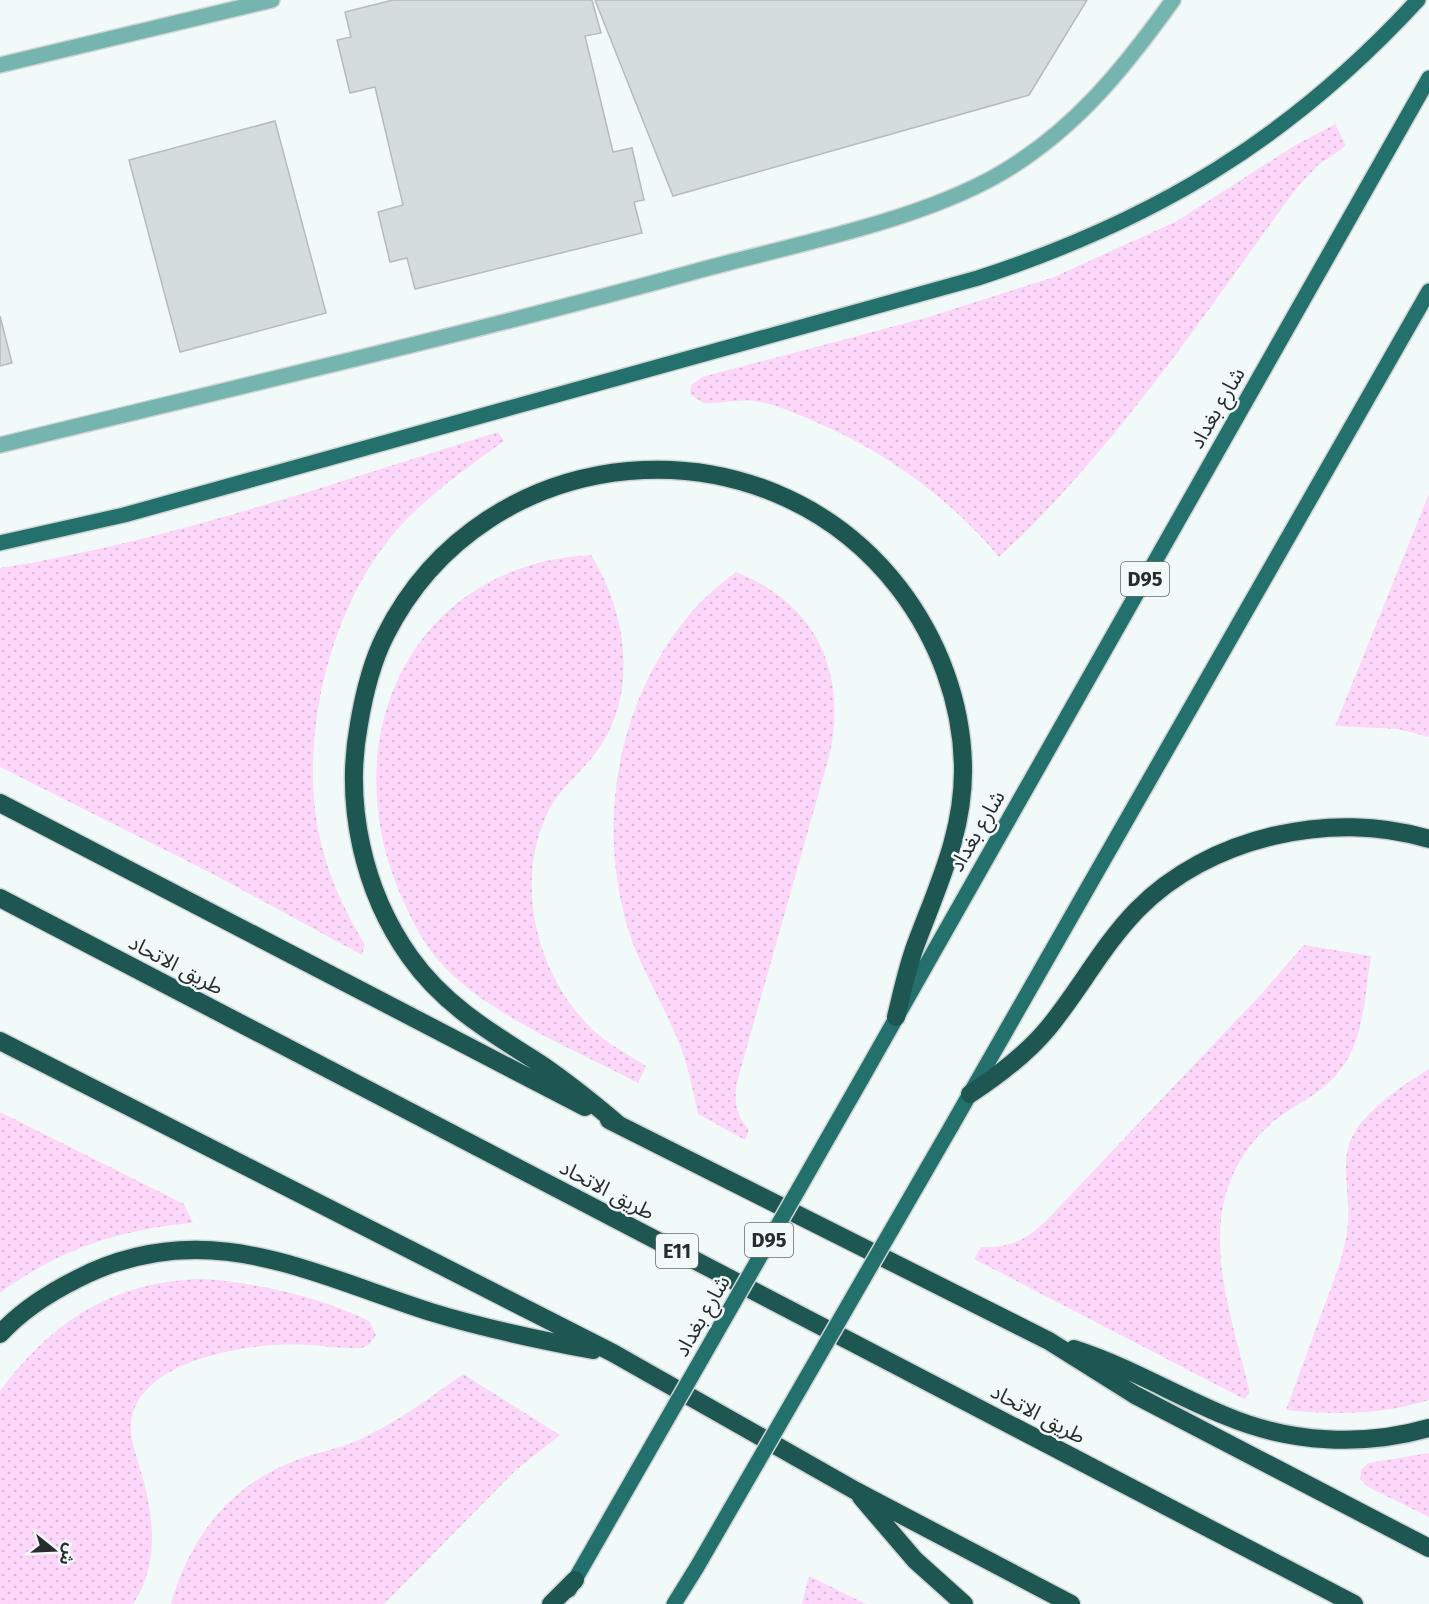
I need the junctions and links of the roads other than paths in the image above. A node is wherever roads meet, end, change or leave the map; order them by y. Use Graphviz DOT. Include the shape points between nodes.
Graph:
graph roads {
  1 [pos="272,0"];
  2 [pos="1173,0"];
  3 [pos="1418,0"];
  4 [pos="0,65"];
  5 [pos="1429,78"];
  6 [pos="1429,291"];
  7 [pos="0,445"];
  8 [pos="0,543"];
  9 [pos="0,803"];
  10 [pos="1429,839"];
  11 [pos="0,898"];
  12 [pos="896,1017"];
  13 [pos="0,1041"];
  14 [pos="970,1094"];
  15 [pos="619,1125"];
  16 [pos="0,1334"];
  17 [pos="1049,1341"];
  18 [pos="612,1353"];
  19 [pos="1429,1428"];
  20 [pos="856,1491"];
  21 [pos="1429,1548"];
  22 [pos="575,1580"];
  23 [pos="551,1604"];
  24 [pos="561,1604"];
  25 [pos="674,1604"];
  26 [pos="964,1604"];
  27 [pos="1071,1604"];
  28 [pos="1354,1604"];
  1 -- 4 [label="street"];
  2 -- 7 [label="street" via="1091,104 1045,144 994,177 939,202 614,294"];
  3 -- 8 [label="main road" via="1341,78 1248,150 1146,211 1037,259 124,515"];
  5 -- 12 [label="main road, شارع بغداد / D95"];
  6 -- 14 [label="main road"];
  9 -- 15 [label="highway"];
  10 -- 14 [label="highway" via="1385,830 1315,830 1253,842 1202,862 1136,910 1048,1029 998,1076"];
  11 -- 28 [label="highway, طريق الاتحاد / E11"];
  12 -- 15 [label="highway" via="914,950 951,856 958,828 963,768 956,708 946,672 913,606 865,550 837,527 765,487 678,468 588,476 546,489 506,508 469,534 435,564 407,599 384,638 365,689 355,744 354,800 363,855 381,908 429,982 480,1027 566,1082"];
  12 -- 22 [label="main road, شارع بغداد / D95, bridge"];
  13 -- 18 [label="highway"];
  14 -- 25 [label="main road, bridge"];
  15 -- 17 [label="highway"];
  16 -- 18 [label="highway" via="12,1320 53,1291 97,1268 145,1254 195,1248 268,1257 437,1314"];
  17 -- 19 [label="highway" via="1088,1354 1226,1416 1287,1435 1351,1440"];
  17 -- 21 [label="highway" via="1135,1395"];
  18 -- 20 [label="highway"];
  20 -- 26 [label="highway" via="915,1560"];
  20 -- 27 [label="highway"];
  22 -- 23 [label="highway"];
  22 -- 24 [label="main road, شارع بغداد / D95"];
}
